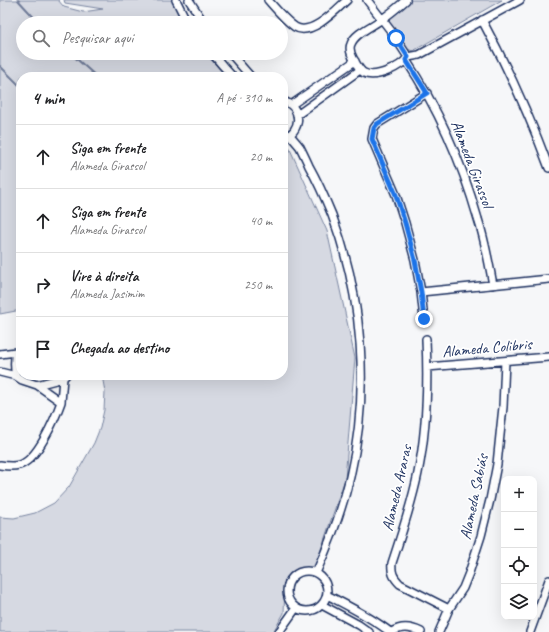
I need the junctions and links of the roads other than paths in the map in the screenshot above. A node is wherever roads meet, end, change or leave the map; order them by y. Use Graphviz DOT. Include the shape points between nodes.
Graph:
graph roads {
  1 [pos="176,0"];
  2 [pos="189,0"];
  3 [pos="268,0"];
  4 [pos="347,0"];
  5 [pos="367,0"];
  6 [pos="406,0"];
  7 [pos="520,0"];
  8 [pos="184,16"];
  9 [pos="199,16"];
  10 [pos="284,16"];
  11 [pos="382,19"];
  12 [pos="288,20"];
  13 [pos="482,20"];
  14 [pos="407,59"];
  15 [pos="218,60"];
  16 [pos="236,60"];
  17 [pos="355,61"];
  18 [pos="360,70"];
  19 [pos="228,72"];
  20 [pos="247,72"];
  21 [pos="329,79"];
  22 [pos="335,87"];
  23 [pos="427,93"];
  24 [pos="288,104"];
  25 [pos="291,105"];
  26 [pos="297,115"];
  27 [pos="290,135"];
  28 [pos="549,168"];
  29 [pos="549,279"];
  30 [pos="493,284"];
  31 [pos="421,292"];
  32 [pos="424,319"];
  33 [pos="426,339"];
  34 [pos="16,351"];
  35 [pos="0,354"];
  36 [pos="16,356"];
  37 [pos="549,357"];
  38 [pos="505,360"];
  39 [pos="427,367"];
  40 [pos="0,372"];
  41 [pos="16,376"];
  42 [pos="22,380"];
  43 [pos="52,380"];
  44 [pos="64,380"];
  45 [pos="37,385"];
  46 [pos="61,402"];
  47 [pos="0,465"];
  48 [pos="316,573"];
  49 [pos="549,580"];
  50 [pos="327,595"];
  51 [pos="322,604"];
  52 [pos="296,608"];
  53 [pos="449,610"];
  54 [pos="364,615"];
  55 [pos="359,624"];
  56 [pos="279,632"];
  57 [pos="369,632"];
  58 [pos="391,632"];
  59 [pos="421,632"];
  60 [pos="439,632"];
  61 [pos="530,632"];
  1 -- 8 [label="street"];
  2 -- 9 [label="street"];
  3 -- 10 [label="street"];
  4 -- 12 [label="street" via="308,29 295,27"];
  5 -- 11 [label="street, Alameda Girassol"];
  6 -- 11 [label="street"];
  7 -- 13 [label="street"];
  11 -- 14 [label="street, Alameda Girassol"];
  11 -- 17 [label="street" via="354,38 350,45"];
  13 -- 14 [label="street"];
  13 -- 28 [label="street" via="515,85"];
  14 -- 18 [label="street" via="382,73 373,75"];
  14 -- 23 [label="street, Alameda Girassol"];
  15 -- 19 [label="street"];
  16 -- 20 [label="street"];
  17 -- 18 [label="street"];
  17 -- 21 [label="street"];
  18 -- 22 [label="street"];
  21 -- 22 [label="street"];
  21 -- 25 [label="street"];
  22 -- 26 [label="street"];
  23 -- 30 [label="street, Alameda Girassol" via="460,164 479,220"];
  23 -- 31 [label="street" via="377,124 372,139 405,223"];
  24 -- 25 [label="street"];
  25 -- 26 [label="street"];
  26 -- 27 [label="street" via="297,126"];
  27 -- 48 [label="street" via="300,146 317,180 341,241 354,293 360,348 359,419 350,477 336,524"];
  29 -- 30 [label="street"];
  30 -- 31 [label="street"];
  31 -- 32 [label="street"];
  33 -- 39 [label="street, Alameda Araras"];
  34 -- 35 [label="street"];
  36 -- 41 [label="street"];
  37 -- 38 [label="street, Alameda Colibris"];
  38 -- 39 [label="street, Alameda Colibris"];
  38 -- 53 [label="street, Alameda Sabiás" via="497,464 490,500 469,573"];
  39 -- 53 [label="street, Alameda Araras" via="426,412 418,472 391,571 400,584"];
  40 -- 41 [label="street"];
  42 -- 45 [label="street"];
  43 -- 45 [label="street"];
  44 -- 46 [label="street"];
  45 -- 46 [label="street"];
  46 -- 47 [label="street" via="48,431 28,460 19,465"];
  48 -- 50 [label="street" via="325,582"];
  48 -- 52 [label="street" via="306,571 292,577 287,596"];
  49 -- 61 [label="street"];
  50 -- 51 [label="street"];
  50 -- 54 [label="street"];
  51 -- 52 [label="street" via="310,611"];
  51 -- 55 [label="street"];
  52 -- 56 [label="street"];
  53 -- 60 [label="street, Alameda Sabiás"];
  54 -- 55 [label="street"];
  54 -- 58 [label="street"];
  55 -- 57 [label="street"];
  58 -- 59 [label="street" via="407,628"];
}
